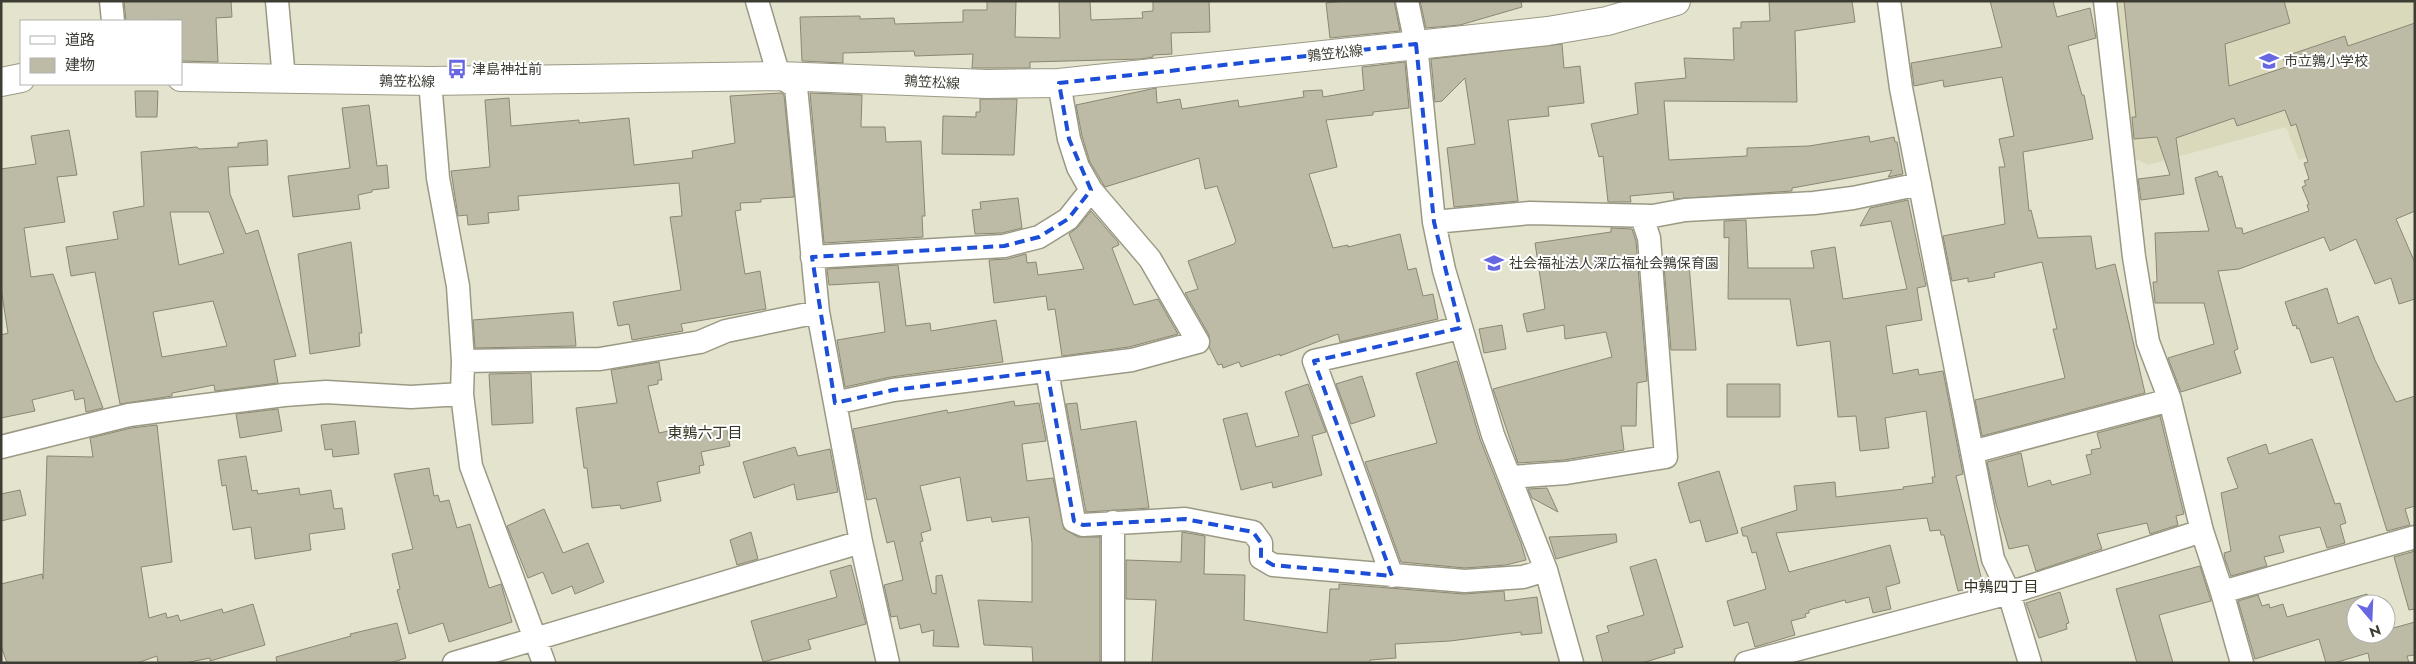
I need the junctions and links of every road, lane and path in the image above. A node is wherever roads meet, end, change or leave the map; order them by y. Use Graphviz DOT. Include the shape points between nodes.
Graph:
graph roads {
  1 [pos="111,1"];
  2 [pos="278,1"];
  3 [pos="758,1"];
  4 [pos="1407,1"];
  5 [pos="1676,1"];
  6 [pos="1889,1"];
  7 [pos="2105,1"];
  8 [pos="113,20"];
  9 [pos="1416,44"];
  10 [pos="779,76"];
  11 [pos="20,78"];
  12 [pos="182,78"];
  13 [pos="284,79"];
  14 [pos="430,81"];
  15 [pos="1,82"];
  16 [pos="1059,83"];
  17 [pos="1920,184"];
  18 [pos="1091,190"];
  19 [pos="1642,217"];
  20 [pos="1434,222"];
  21 [pos="812,257"];
  22 [pos="818,312"];
  23 [pos="1460,328"];
  24 [pos="463,361"];
  25 [pos="1047,371"];
  26 [pos="462,394"];
  27 [pos="2170,400"];
  28 [pos="835,403"];
  29 [pos="1,447"];
  30 [pos="1972,452"];
  31 [pos="1511,477"];
  32 [pos="1113,522"];
  33 [pos="2202,531"];
  34 [pos="2415,538"];
  35 [pos="861,542"];
  36 [pos="1546,570"];
  37 [pos="1392,576"];
  38 [pos="2222,592"];
  39 [pos="2009,593"];
  40 [pos="536,639"];
  41 [pos="454,663"];
  42 [pos="544,663"];
  43 [pos="888,663"];
  44 [pos="1113,663"];
  45 [pos="1572,663"];
  46 [pos="1746,663"];
  47 [pos="2030,663"];
  48 [pos="2242,663"];
  1 -- 8 [label="street"];
  2 -- 13 [label="street"];
  3 -- 10 [label="street"];
  4 -- 9 [label="street"];
  5 -- 9 [label="main road, 鶉笠松線" via="1607,21 1548,31"];
  6 -- 17 [label="street" via="1901,88"];
  7 -- 27 [label="street" via="2137,276 2148,342"];
  9 -- 16 [label="main road, 鶉笠松線"];
  9 -- 20 [label="street"];
  10 -- 14 [label="main road, 鶉笠松線"];
  10 -- 16 [label="main road, 鶉笠松線" via="987,84"];
  10 -- 21 [label="street" via="796,86"];
  11 -- 15 [label="main road"];
  12 -- 13 [label="main road, 鶉笠松線"];
  13 -- 14 [label="main road, 鶉笠松線"];
  14 -- 24 [label="street" via="438,178 458,286"];
  16 -- 18 [label="street" via="1069,139 1078,167"];
  17 -- 19 [label="street" via="1814,203 1685,210"];
  17 -- 30 [label="street"];
  18 -- 21 [label="street" via="1068,219 1039,237 1004,246"];
  18 -- 25 [label="street" via="1150,259 1198,342 1132,360"];
  19 -- 20 [label="street" via="1530,213"];
  19 -- 31 [label="street" via="1649,238 1666,457 1566,473"];
  20 -- 23 [label="street"];
  21 -- 22 [label="street"];
  22 -- 24 [label="street" via="726,330 700,342 600,359"];
  22 -- 28 [label="street"];
  23 -- 31 [label="street" via="1493,435"];
  23 -- 37 [label="street" via="1314,361"];
  24 -- 26 [label="street"];
  25 -- 28 [label="street" via="893,390"];
  25 -- 32 [label="street" via="1074,520 1083,525"];
  26 -- 29 [label="street" via="411,397 326,392 284,394 129,415"];
  26 -- 40 [label="street" via="471,466"];
  27 -- 30 [label="street"];
  27 -- 33 [label="street"];
  28 -- 35 [label="street"];
  30 -- 39 [label="street" via="1993,559"];
  31 -- 36 [label="street"];
  32 -- 37 [label="street" via="1185,519 1204,522 1253,532 1261,543 1261,558 1273,565"];
  32 -- 44 [label="street"];
  33 -- 38 [label="street"];
  33 -- 39 [label="street"];
  34 -- 38 [label="street"];
  35 -- 40 [label="street"];
  35 -- 43 [label="street"];
  36 -- 37 [label="street" via="1523,577 1465,581"];
  36 -- 45 [label="street"];
  38 -- 48 [label="street"];
  39 -- 46 [label="street"];
  39 -- 47 [label="street"];
  40 -- 41 [label="street"];
  40 -- 42 [label="street"];
}
